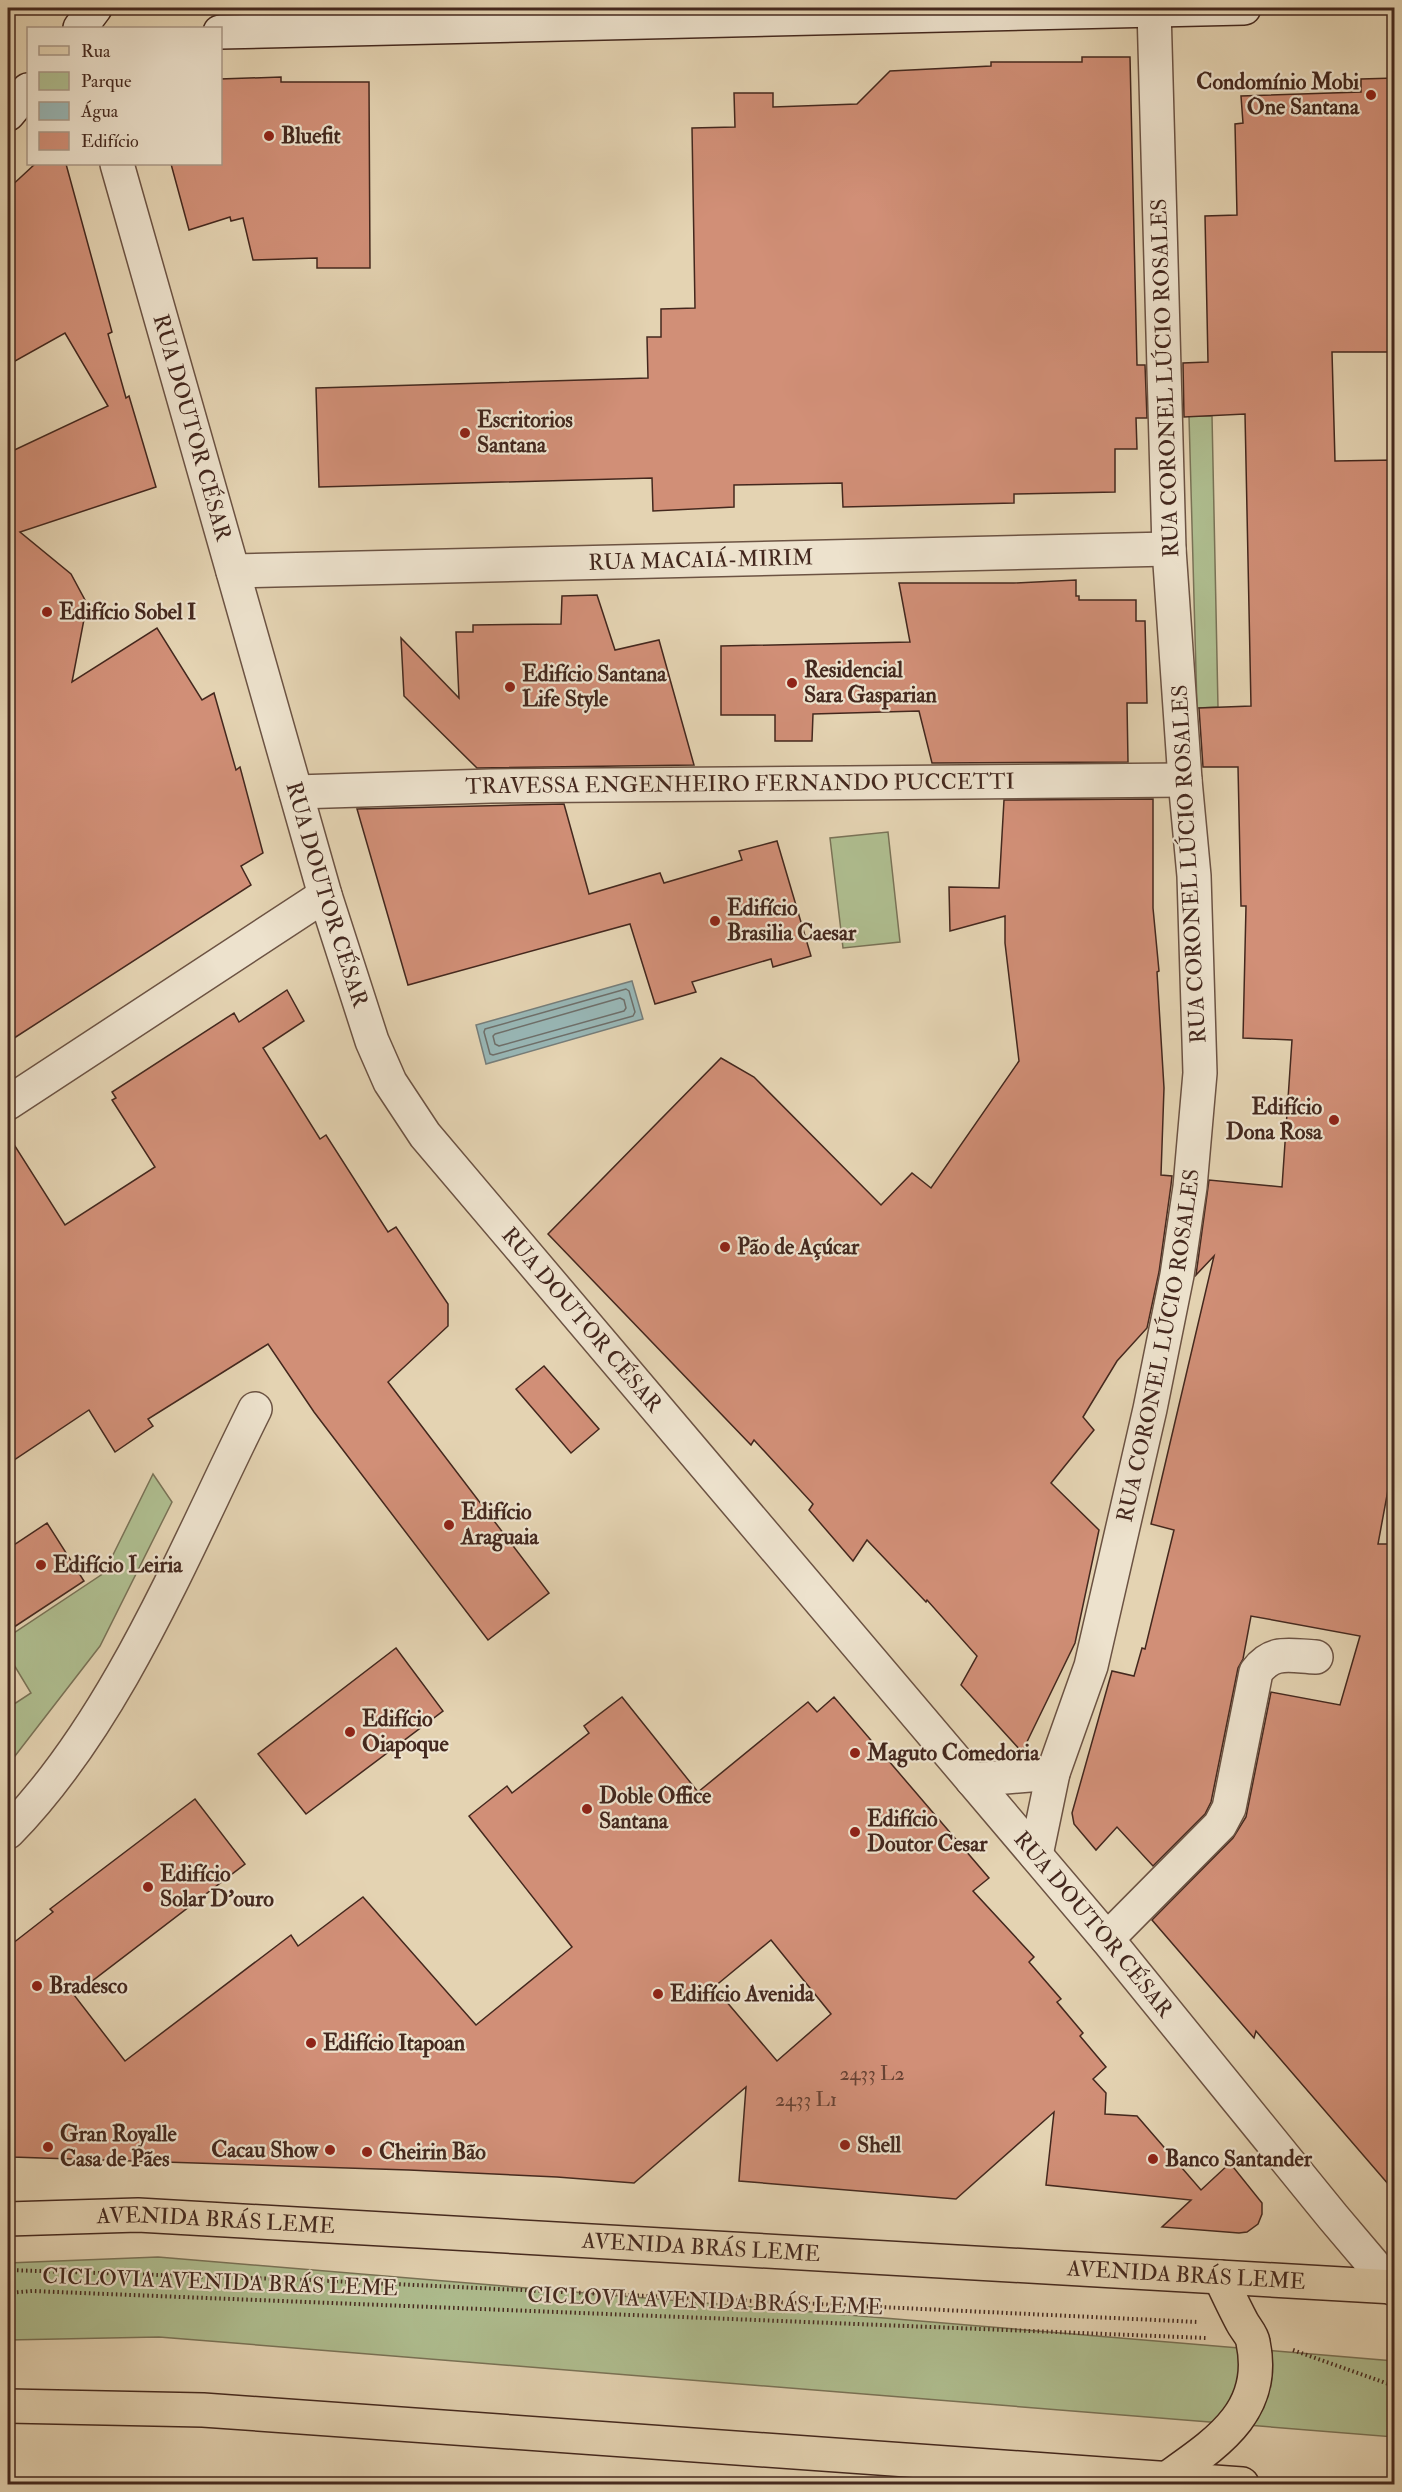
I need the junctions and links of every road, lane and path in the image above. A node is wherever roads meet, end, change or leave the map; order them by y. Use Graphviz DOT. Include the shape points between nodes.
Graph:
graph roads {
  1 [pos="95,8"];
  2 [pos="1202,8"];
  3 [pos="1244,8"];
  4 [pos="1154,9"];
  5 [pos="82,27"];
  6 [pos="222,32"];
  7 [pos="117,165"];
  8 [pos="1169,549"];
  9 [pos="233,572"];
  10 [pos="1185,780"];
  11 [pos="296,792"];
  12 [pos="325,895"];
  13 [pos="8,1103"];
  14 [pos="255,1408"];
  15 [pos="1316,1658"];
  16 [pos="1053,1773"];
  17 [pos="972,1780"];
  18 [pos="8,1832"];
  19 [pos="1036,1856"];
  20 [pos="1107,1939"];
  21 [pos="8,2219"];
  22 [pos="8,2270"];
  23 [pos="1220,2277"];
  24 [pos="1394,2288"];
  25 [pos="8,2293"];
  26 [pos="1248,2332"];
  27 [pos="1395,2386"];
  28 [pos="8,2406"];
  29 [pos="1040,2478"];
  30 [pos="1166,2479"];
  31 [pos="1242,2484"];
  1 -- 5 [label="street"];
  2 -- 3 [label="street"];
  2 -- 4 [label="street"];
  4 -- 6 [label="street"];
  4 -- 8 [label="street, RUA CORONEL LÚCIO ROSALES"];
  7 -- 9 [label="street, RUA DOUTOR CÉSAR"];
  8 -- 9 [label="street, RUA MACAIÁ-MIRIM"];
  8 -- 10 [label="street, RUA CORONEL LÚCIO ROSALES"];
  9 -- 11 [label="street, RUA DOUTOR CÉSAR"];
  10 -- 11 [label="street, TRAVESSA ENGENHEIRO FERNANDO PUCCETTI" via="490,786"];
  10 -- 16 [label="street, RUA CORONEL LÚCIO ROSALES" via="1194,876 1200,1061 1190,1187 1150,1408 1091,1666"];
  11 -- 12 [label="street, RUA DOUTOR CÉSAR"];
  12 -- 13 [label="street"];
  12 -- 17 [label="street, RUA DOUTOR CÉSAR" via="372,1041 390,1082 425,1135"];
  14 -- 18 [label="street" via="118,1680 71,1758"];
  15 -- 20 [label="street" via="1276,1655 1264,1660 1256,1671 1229,1808 1220,1825"];
  16 -- 17 [label="street"];
  16 -- 19 [label="street, RUA CORONEL LÚCIO ROSALES"];
  17 -- 19 [label="street, RUA DOUTOR CÉSAR"];
  19 -- 20 [label="street, RUA DOUTOR CÉSAR"];
  20 -- 24 [label="street, RUA DOUTOR CÉSAR"];
  21 -- 23 [label="main road, AVENIDA BRÁS LEME" via="138,2215"];
  22 -- 26 [label="path" via="332,2281"];
  23 -- 24 [label="main road, AVENIDA BRÁS LEME"];
  23 -- 26 [label="main road"];
  25 -- 26 [label="path, CICLOVIA AVENIDA BRÁS LEME"];
  26 -- 27 [label="path, CICLOVIA AVENIDA BRÁS LEME"];
  26 -- 30 [label="main road" via="1256,2374 1239,2418 1218,2441"];
  28 -- 29 [label="main road" via="203,2410"];
  29 -- 30 [label="main road"];
  30 -- 31 [label="main road"];
}
